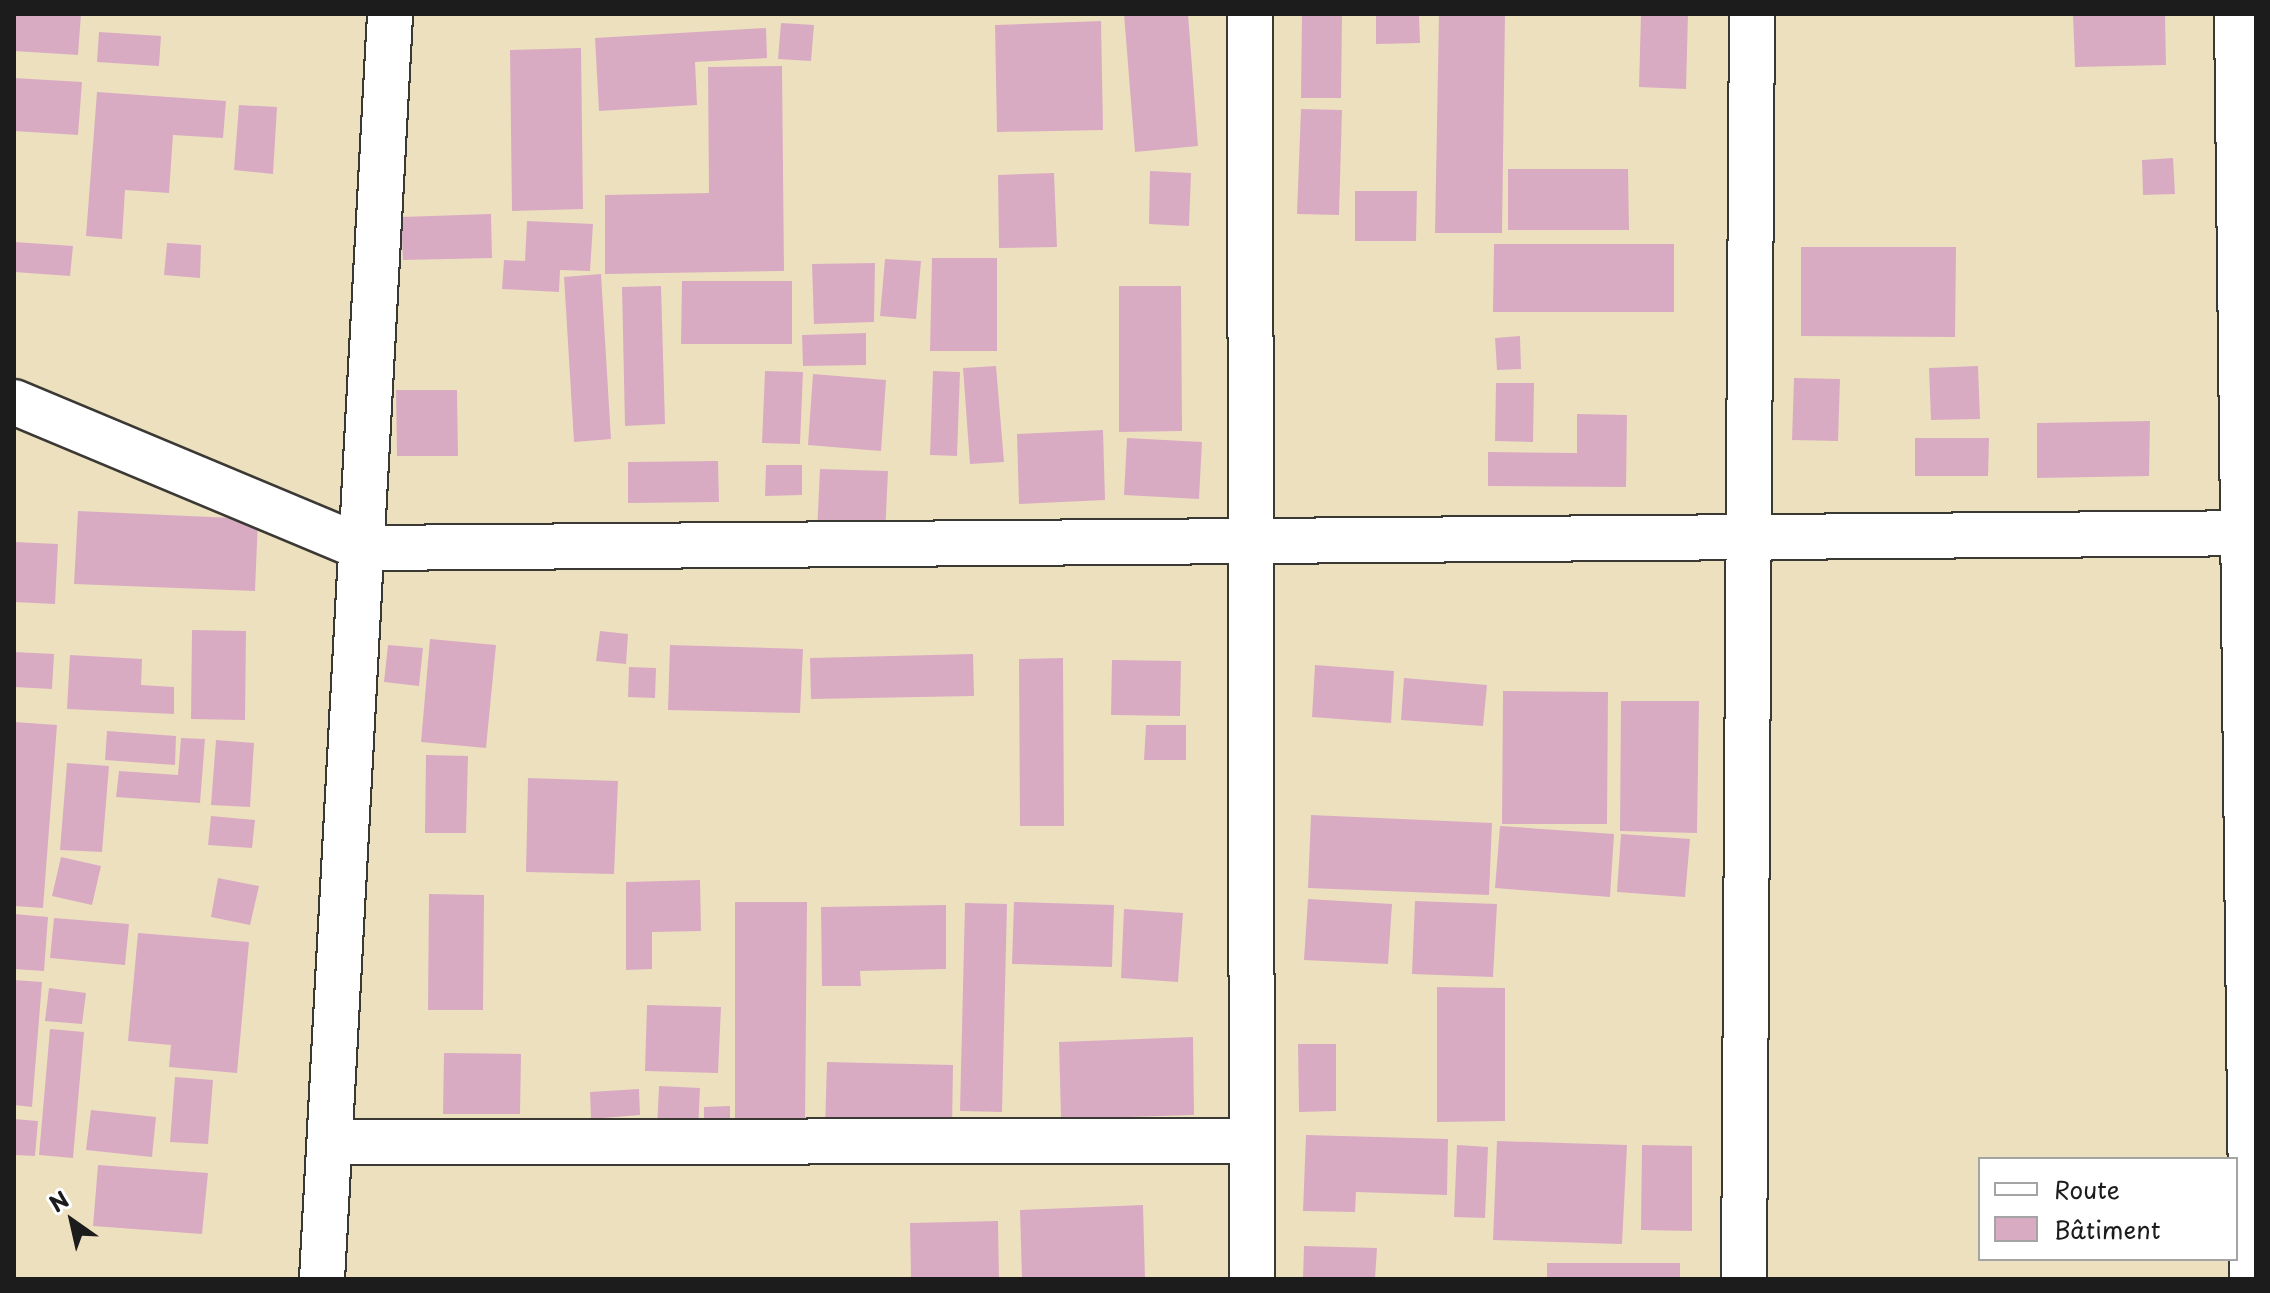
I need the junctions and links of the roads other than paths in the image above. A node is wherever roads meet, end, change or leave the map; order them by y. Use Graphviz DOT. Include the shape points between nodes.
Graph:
graph roads {
  1 [pos="390,14"];
  2 [pos="1250,14"];
  3 [pos="1752,14"];
  4 [pos="2237,14"];
  5 [pos="14,402"];
  6 [pos="2250,533"];
  7 [pos="1753,537"];
  8 [pos="1251,541"];
  9 [pos="363,548"];
  10 [pos="1252,1141"];
  11 [pos="334,1142"];
  12 [pos="322,1279"];
  13 [pos="1252,1279"];
  14 [pos="1744,1279"];
  15 [pos="2252,1279"];
  1 -- 9 [label="street"];
  2 -- 8 [label="street"];
  3 -- 7 [label="street"];
  4 -- 6 [label="street"];
  5 -- 9 [label="street"];
  6 -- 7 [label="street"];
  6 -- 15 [label="street"];
  7 -- 8 [label="street"];
  7 -- 14 [label="street"];
  8 -- 9 [label="street"];
  8 -- 10 [label="street"];
  9 -- 11 [label="street"];
  10 -- 11 [label="street"];
  10 -- 13 [label="street"];
  11 -- 12 [label="street"];
}
